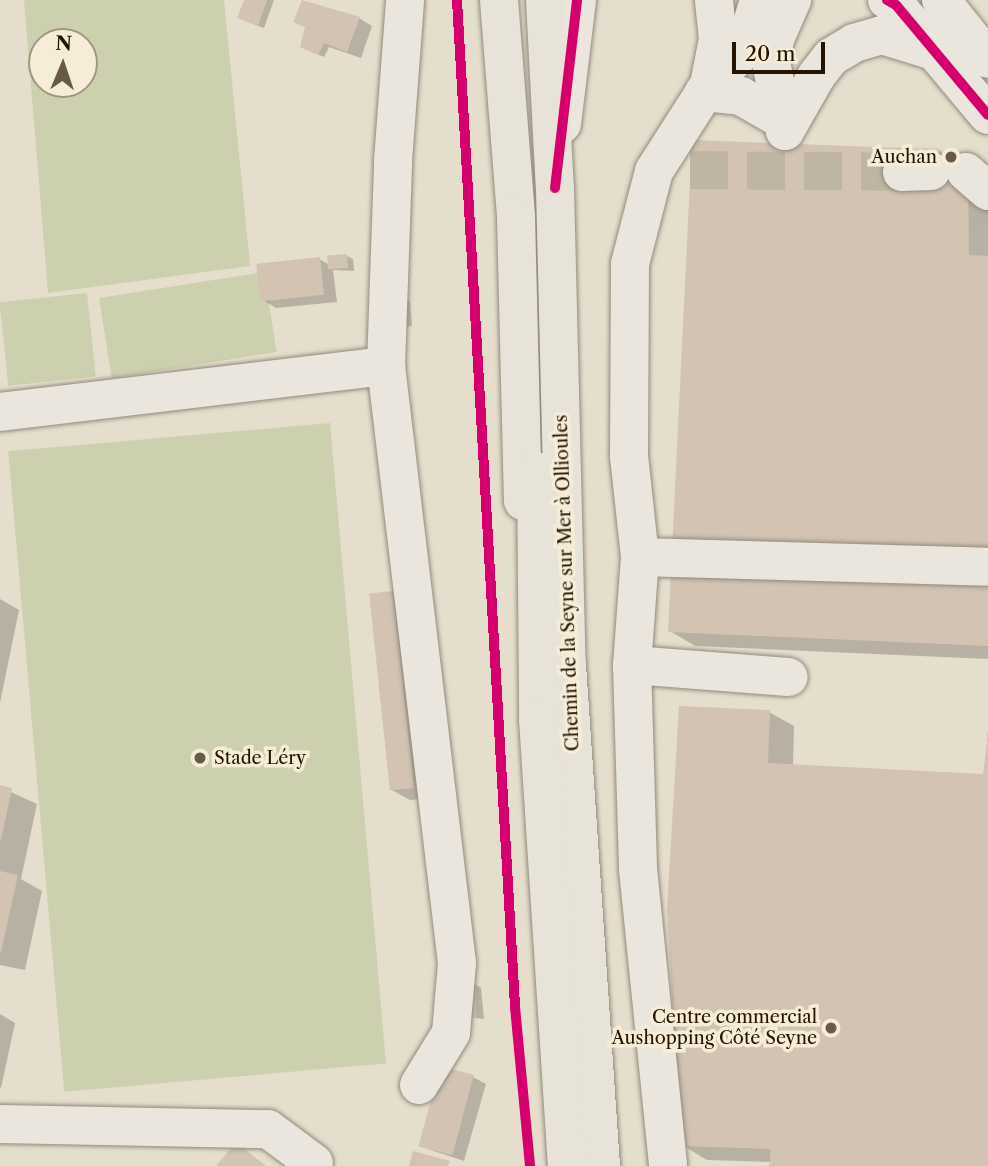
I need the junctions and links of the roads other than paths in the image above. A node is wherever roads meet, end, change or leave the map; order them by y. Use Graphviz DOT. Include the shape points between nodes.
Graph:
graph roads {
  1 [pos="405,0"];
  2 [pos="499,0"];
  3 [pos="528,0"];
  4 [pos="544,0"];
  5 [pos="577,0"];
  6 [pos="599,0"];
  7 [pos="714,0"];
  8 [pos="759,0"];
  9 [pos="792,0"];
  10 [pos="887,0"];
  11 [pos="941,0"];
  12 [pos="937,52"];
  13 [pos="988,59"];
  14 [pos="569,62"];
  15 [pos="706,88"];
  16 [pos="988,115"];
  17 [pos="783,125"];
  18 [pos="555,188"];
  19 [pos="386,366"];
  20 [pos="0,412"];
  21 [pos="640,557"];
  22 [pos="988,567"];
  23 [pos="632,666"];
  24 [pos="789,677"];
  25 [pos="538,719"];
  26 [pos="419,1085"];
  27 [pos="0,1124"];
  28 [pos="314,1163"];
  29 [pos="668,1164"];
  30 [pos="567,1166"];
  31 [pos="601,1166"];
  1 -- 19 [label="street" via="393,161"];
  2 -- 25 [label="main road" via="516,217 520,430 530,653"];
  3 -- 25 [label="main road, Chemin de la Seyne sur Mer à Ollioules"];
  4 -- 18 [label="main road, Chemin de la Seyne sur Mer à Ollioules"];
  5 -- 14 [label="street"];
  6 -- 14 [label="street"];
  7 -- 15 [label="street" via="718,39"];
  8 -- 15 [label="street" via="744,50"];
  9 -- 17 [label="street" via="775,38 771,62"];
  10 -- 12 [label="street"];
  11 -- 13 [label="street"];
  12 -- 16 [label="street"];
  12 -- 17 [label="street" via="882,34 854,43 831,57"];
  14 -- 18 [label="street"];
  15 -- 17 [label="street" via="741,96"];
  15 -- 21 [label="street" via="630,264 629,456"];
  18 -- 31 [label="main road, Chemin de la Seyne sur Mer à Ollioules" via="567,665"];
  19 -- 20 [label="street"];
  19 -- 26 [label="street" via="457,963 451,1033"];
  21 -- 22 [label="street"];
  21 -- 23 [label="street"];
  23 -- 24 [label="street"];
  23 -- 29 [label="street" via="638,869"];
  25 -- 30 [label="main road, Chemin de la Seyne sur Mer à Ollioules"];
  27 -- 28 [label="street" via="268,1129"];
}
